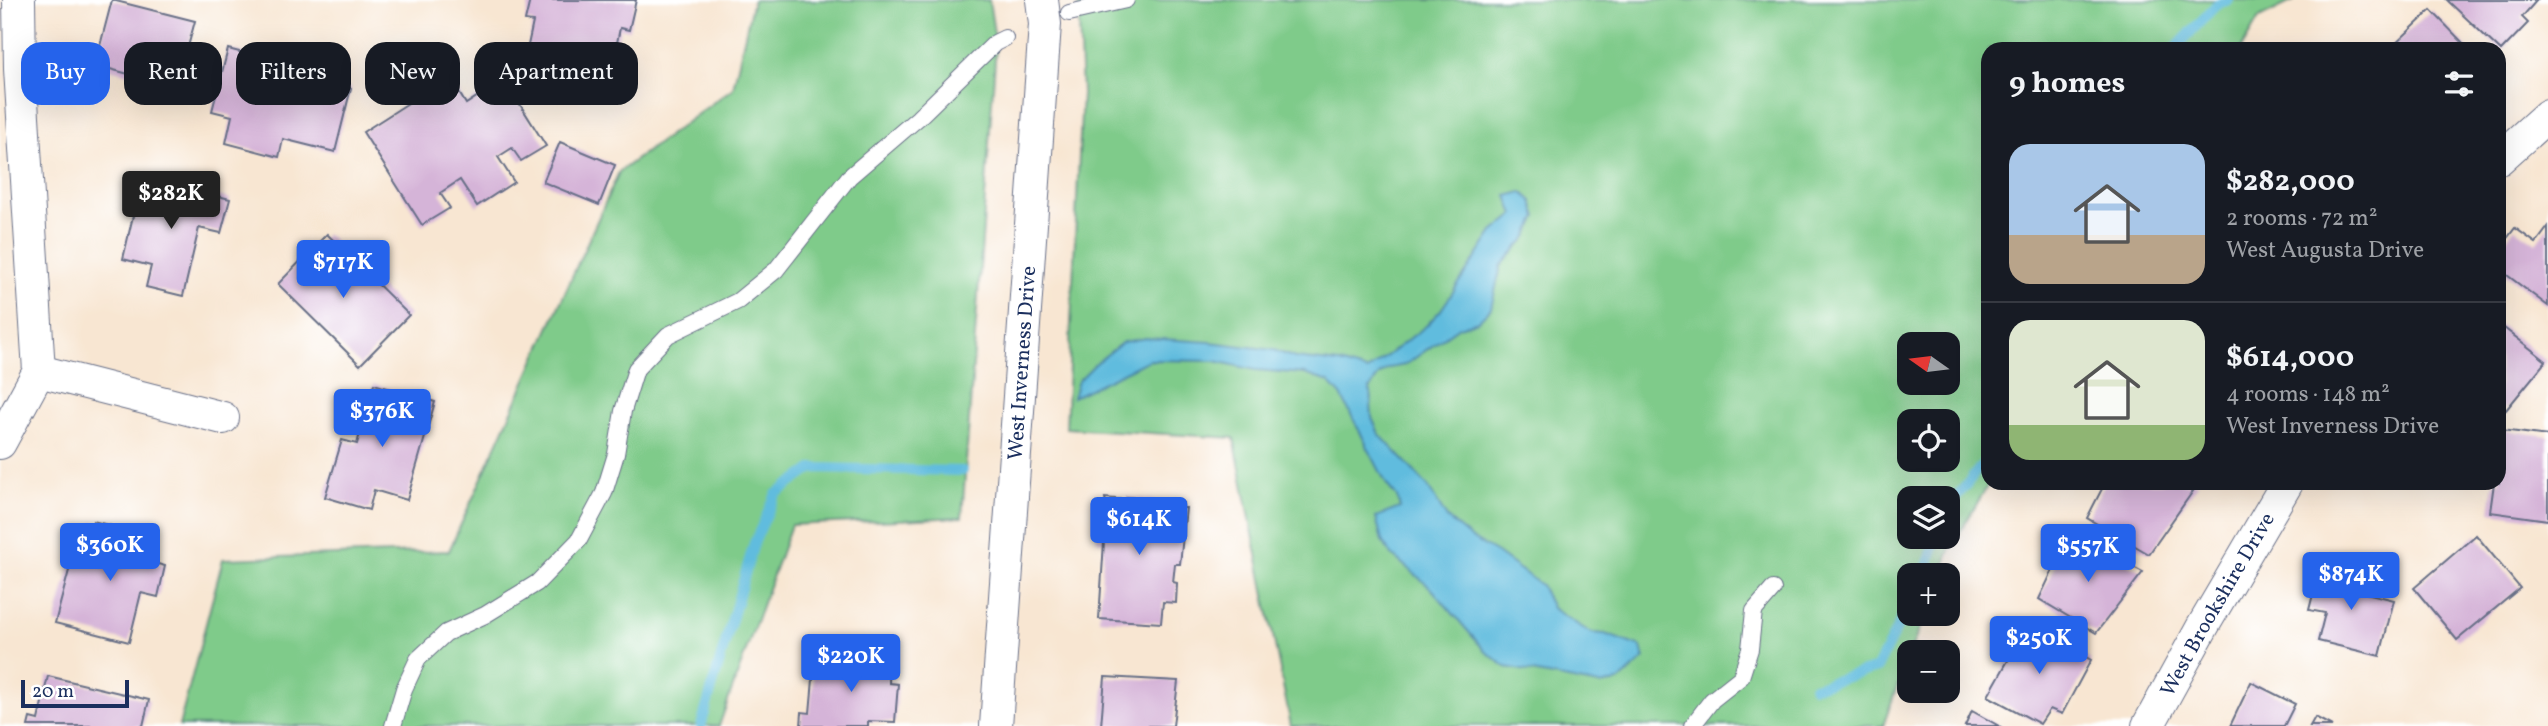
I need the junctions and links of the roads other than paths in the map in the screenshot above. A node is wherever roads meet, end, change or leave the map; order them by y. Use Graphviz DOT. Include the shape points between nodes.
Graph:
graph roads {
  1 [pos="19,0"];
  2 [pos="1126,0"];
  3 [pos="1056,7"];
  4 [pos="1004,37"];
  5 [pos="2548,115"];
  6 [pos="2506,153"];
  7 [pos="39,371"];
  8 [pos="223,418"];
  9 [pos="0,443"];
  10 [pos="2283,490"];
  11 [pos="1773,589"];
  12 [pos="393,726"];
  13 [pos="996,726"];
  14 [pos="1692,726"];
  15 [pos="2148,726"];
  1 -- 7 [label="street"];
  2 -- 3 [label="lane"];
  3 -- 13 [label="street, West Inverness Drive" via="1044,38"];
  4 -- 12 [label="lane" via="849,177 776,270 738,301 668,335 636,369 604,493 579,540 537,583 446,633 418,659"];
  5 -- 6 [label="street"];
  7 -- 8 [label="street"];
  7 -- 9 [label="street"];
  10 -- 15 [label="street, West Brookshire Drive"];
  11 -- 14 [label="lane" via="1754,611 1741,677 1712,700"];
}
